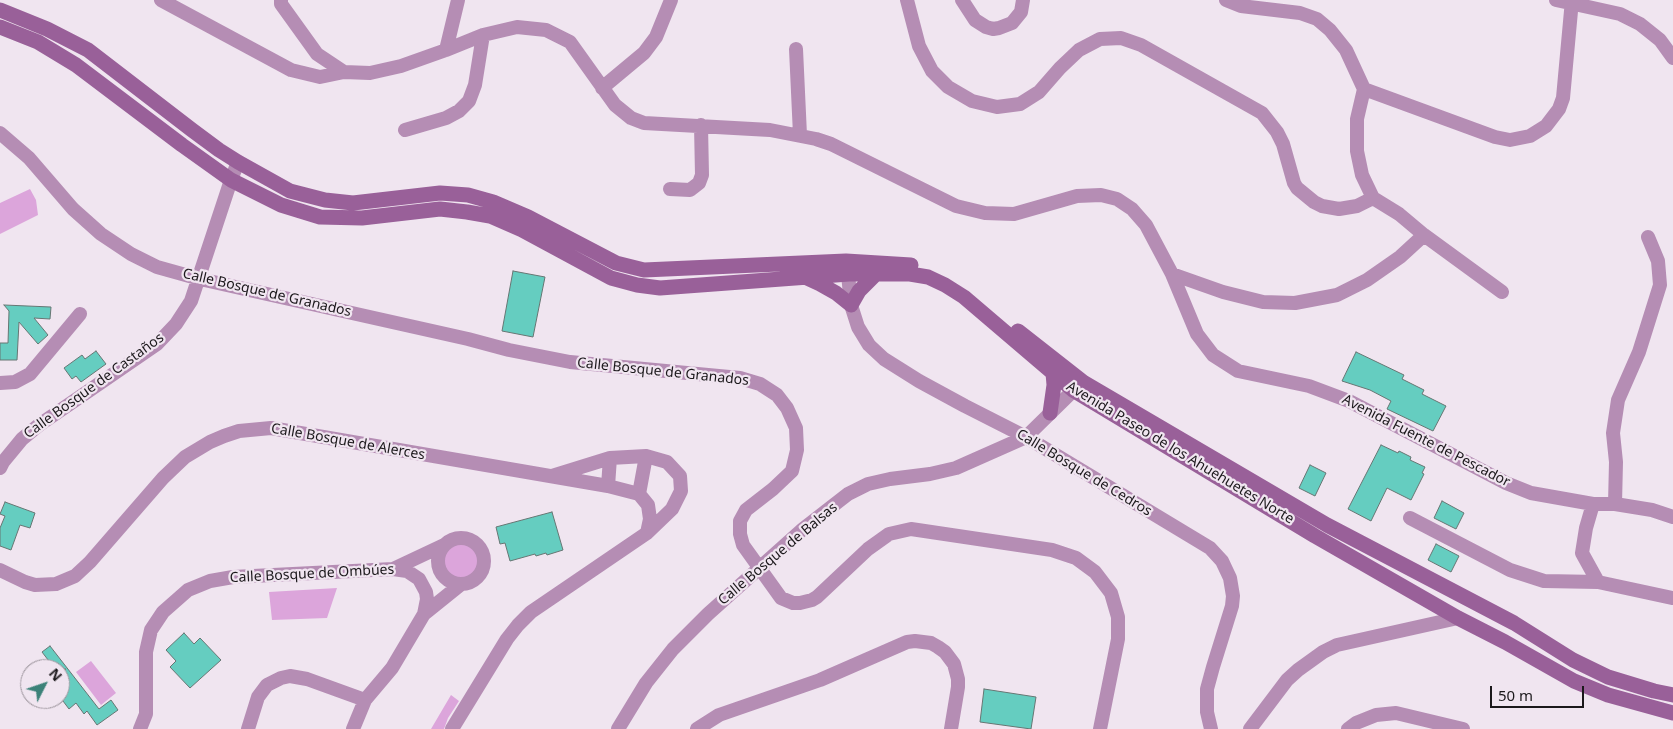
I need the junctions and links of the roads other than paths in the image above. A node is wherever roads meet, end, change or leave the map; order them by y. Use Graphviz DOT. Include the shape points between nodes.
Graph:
graph roads {
  1 [pos="161,0"];
  2 [pos="281,0"];
  3 [pos="458,0"];
  4 [pos="670,0"];
  5 [pos="907,0"];
  6 [pos="962,0"];
  7 [pos="1023,0"];
  8 [pos="1226,0"];
  9 [pos="1556,0"];
  10 [pos="1571,2"];
  11 [pos="0,10"];
  12 [pos="0,27"];
  13 [pos="483,35"];
  14 [pos="796,49"];
  15 [pos="446,50"];
  16 [pos="1673,58"];
  17 [pos="344,72"];
  18 [pos="602,88"];
  19 [pos="1364,89"];
  20 [pos="701,125"];
  21 [pos="405,130"];
  22 [pos="0,133"];
  23 [pos="800,136"];
  24 [pos="238,162"];
  25 [pos="231,180"];
  26 [pos="670,189"];
  27 [pos="1372,198"];
  28 [pos="1424,235"];
  29 [pos="1648,238"];
  30 [pos="847,267"];
  31 [pos="876,274"];
  32 [pos="1172,274"];
  33 [pos="803,277"];
  34 [pos="200,279"];
  35 [pos="1502,292"];
  36 [pos="851,305"];
  37 [pos="80,314"];
  38 [pos="1053,373"];
  39 [pos="0,383"];
  40 [pos="1078,386"];
  41 [pos="1050,413"];
  42 [pos="1026,437"];
  43 [pos="646,456"];
  44 [pos="610,458"];
  45 [pos="0,468"];
  46 [pos="549,477"];
  47 [pos="608,486"];
  48 [pos="639,494"];
  49 [pos="1593,504"];
  50 [pos="1616,504"];
  51 [pos="1673,517"];
  52 [pos="1410,518"];
  53 [pos="646,533"];
  54 [pos="444,545"];
  55 [pos="760,569"];
  56 [pos="0,570"];
  57 [pos="394,570"];
  58 [pos="442,575"];
  59 [pos="1598,582"];
  60 [pos="423,585"];
  61 [pos="460,585"];
  62 [pos="1672,598"];
  63 [pos="424,614"];
  64 [pos="1458,618"];
  65 [pos="1673,695"];
  66 [pos="365,700"];
  67 [pos="1673,713"];
  68 [pos="140,729"];
  69 [pos="248,729"];
  70 [pos="353,729"];
  71 [pos="452,729"];
  72 [pos="618,729"];
  73 [pos="697,729"];
  74 [pos="951,729"];
  75 [pos="1100,729"];
  76 [pos="1211,729"];
  77 [pos="1250,729"];
  78 [pos="1348,729"];
  79 [pos="1463,729"];
  1 -- 17 [label="street, Avenida Fuente de Pescador" via="291,70 320,77"];
  2 -- 17 [label="street" via="317,54"];
  3 -- 15 [label="street"];
  4 -- 18 [label="street" via="656,37 644,53"];
  5 -- 27 [label="street" via="919,46 932,72 948,87 972,101 997,107 1020,104 1039,92 1079,50 1100,39 1121,38 1141,45 1262,112 1283,144 1294,183 1314,202 1339,209 1357,206"];
  6 -- 7 [label="street" via="975,20 993,29 1012,23 1021,12"];
  8 -- 19 [label="street" via="1241,6 1300,13 1317,19 1346,50"];
  9 -- 10 [label="street"];
  10 -- 16 [label="street" via="1620,14 1640,24 1660,40"];
  10 -- 19 [label="street" via="1563,98 1546,126 1530,136 1510,140 1495,137"];
  11 -- 24 [label="street, Avenida Paseo de los Ahuehuetes Norte" via="88,50"];
  12 -- 25 [label="street, Avenida Paseo de los Ahuehuetes Norte" via="38,42 76,65"];
  13 -- 15 [label="street, Avenida Fuente de Pescador"];
  13 -- 18 [label="street, Avenida Fuente de Pescador" via="517,27 546,30 570,42"];
  13 -- 21 [label="street" via="475,85 469,100 459,112"];
  14 -- 23 [label="street"];
  15 -- 17 [label="street, Avenida Fuente de Pescador" via="370,73"];
  18 -- 20 [label="street, Avenida Fuente de Pescador" via="615,105 637,121"];
  19 -- 27 [label="street" via="1357,119 1357,151 1362,175"];
  20 -- 23 [label="street, Avenida Fuente de Pescador" via="770,130"];
  20 -- 26 [label="street" via="701,179 690,190"];
  22 -- 34 [label="street, Calle Bosque de Granados" via="30,158 73,209 100,234 156,267"];
  23 -- 32 [label="street, Avenida Fuente de Pescador" via="831,144 956,206 985,213 1014,214 1077,196 1101,195 1117,199 1132,209 1146,225"];
  24 -- 25 [label="street, Calle Bosque de Castaños"];
  24 -- 30 [label="street, Avenida Paseo de los Ahuehuetes Norte" via="290,191 325,200 353,203 440,193 468,195 528,216 616,263 644,270"];
  25 -- 33 [label="street, Avenida Paseo de los Ahuehuetes Norte" via="281,205 320,217 362,218 440,209 490,216 611,278 637,285 660,288"];
  25 -- 34 [label="street, Calle Bosque de Castaños"];
  27 -- 28 [label="street" via="1399,214"];
  28 -- 32 [label="street" via="1367,280 1336,295 1295,303 1263,302"];
  28 -- 35 [label="street"];
  29 -- 50 [label="street" via="1661,277 1639,352 1618,400 1613,433"];
  30 -- 31 [label="street, Avenida Paseo de los Ahuehuetes Norte"];
  30 -- 33 [label="street, Avenida Paseo de los Ahuehuetes Norte"];
  30 -- 36 [label="street, Calle Bosque de Cedros"];
  30 -- 40 [label="street, Avenida Paseo de los Ahuehuetes Norte" via="910,265 947,275 965,286"];
  31 -- 36 [label="street" via="859,291"];
  31 -- 38 [label="street, Avenida Paseo de los Ahuehuetes Norte" via="910,274 928,277 945,285 964,297"];
  32 -- 49 [label="street, Avenida Fuente de Pescador" via="1197,334 1213,355 1238,372 1309,386 1349,400 1506,483 1531,493"];
  33 -- 36 [label="street" via="820,284"];
  34 -- 45 [label="street, Calle Bosque de Castaños" via="176,324 157,344 39,425 22,439"];
  34 -- 55 [label="street, Calle Bosque de Granados" via="570,362 740,378 760,384 777,395 787,408 796,428 797,444 792,471 750,505 740,521 743,545"];
  36 -- 42 [label="street, Calle Bosque de Cedros" via="863,337 884,359"];
  37 -- 39 [label="street" via="30,374 15,382"];
  38 -- 40 [label="street, Avenida Paseo de los Ahuehuetes Norte"];
  38 -- 41 [label="street"];
  40 -- 41 [label="street, Calle Bosque de Balsas"];
  40 -- 64 [label="street, Avenida Paseo de los Ahuehuetes Norte" via="1315,536"];
  40 -- 65 [label="street, Avenida Paseo de los Ahuehuetes Norte" via="1327,525 1514,623 1573,660 1608,677"];
  41 -- 42 [label="street, Calle Bosque de Balsas"];
  42 -- 55 [label="street, Calle Bosque de Balsas" via="956,468 868,484 848,494 803,529"];
  42 -- 76 [label="street, Calle Bosque de Cedros" via="1210,548 1222,561 1230,578 1233,596 1207,689"];
  43 -- 44 [label="street, Calle Bosque de Alerces"];
  43 -- 48 [label="street"];
  43 -- 53 [label="street, Calle Bosque de Alerces" via="667,462 680,476 681,491 672,509"];
  44 -- 46 [label="street, Calle Bosque de Alerces"];
  44 -- 47 [label="street"];
  46 -- 47 [label="street, Calle Bosque de Alerces"];
  46 -- 56 [label="street, Calle Bosque de Alerces" via="270,428 255,429 217,439 185,457 75,576 56,584 35,585"];
  47 -- 48 [label="street, Calle Bosque de Alerces"];
  48 -- 53 [label="street" via="648,505 650,519"];
  49 -- 50 [label="street, Avenida Fuente de Pescador"];
  49 -- 59 [label="street" via="1582,553"];
  50 -- 51 [label="street, Avenida Fuente de Pescador"];
  52 -- 59 [label="street" via="1527,576 1544,581"];
  53 -- 71 [label="street, Calle Bosque de Alerces" via="531,612 518,625"];
  54 -- 57 [label="street"];
  54 -- 58 [label="street" via="438,560"];
  54 -- 61 [label="street" via="453,539 473,541 485,558 479,578 470,584"];
  55 -- 72 [label="street, Calle Bosque de Balsas" via="673,649 646,683"];
  55 -- 75 [label="street, Calle Bosque de Granados" via="781,598 800,603 817,597 868,549 889,534 911,529 1052,550 1076,558 1095,572 1111,593 1118,617 1118,639"];
  57 -- 60 [label="street, Calle Bosque de Ombúes" via="407,572"];
  57 -- 68 [label="street, Calle Bosque de Ombúes" via="232,577 188,590 163,612 151,630 146,652 146,714"];
  58 -- 60 [label="street"];
  58 -- 61 [label="street" via="449,582"];
  59 -- 62 [label="street"];
  60 -- 63 [label="street" via="427,599"];
  61 -- 63 [label="street"];
  63 -- 66 [label="street" via="392,668"];
  64 -- 67 [label="street, Avenida Paseo de los Ahuehuetes Norte" via="1574,681 1608,695"];
  64 -- 77 [label="street" via="1337,645 1323,652 1288,680"];
  66 -- 69 [label="street" via="298,676 281,678 267,685 258,697"];
  66 -- 70 [label="street"];
  73 -- 74 [label="street" via="719,716 820,680 915,640 938,646 954,664 958,679"];
  78 -- 79 [label="street" via="1376,715 1396,714"];
}
